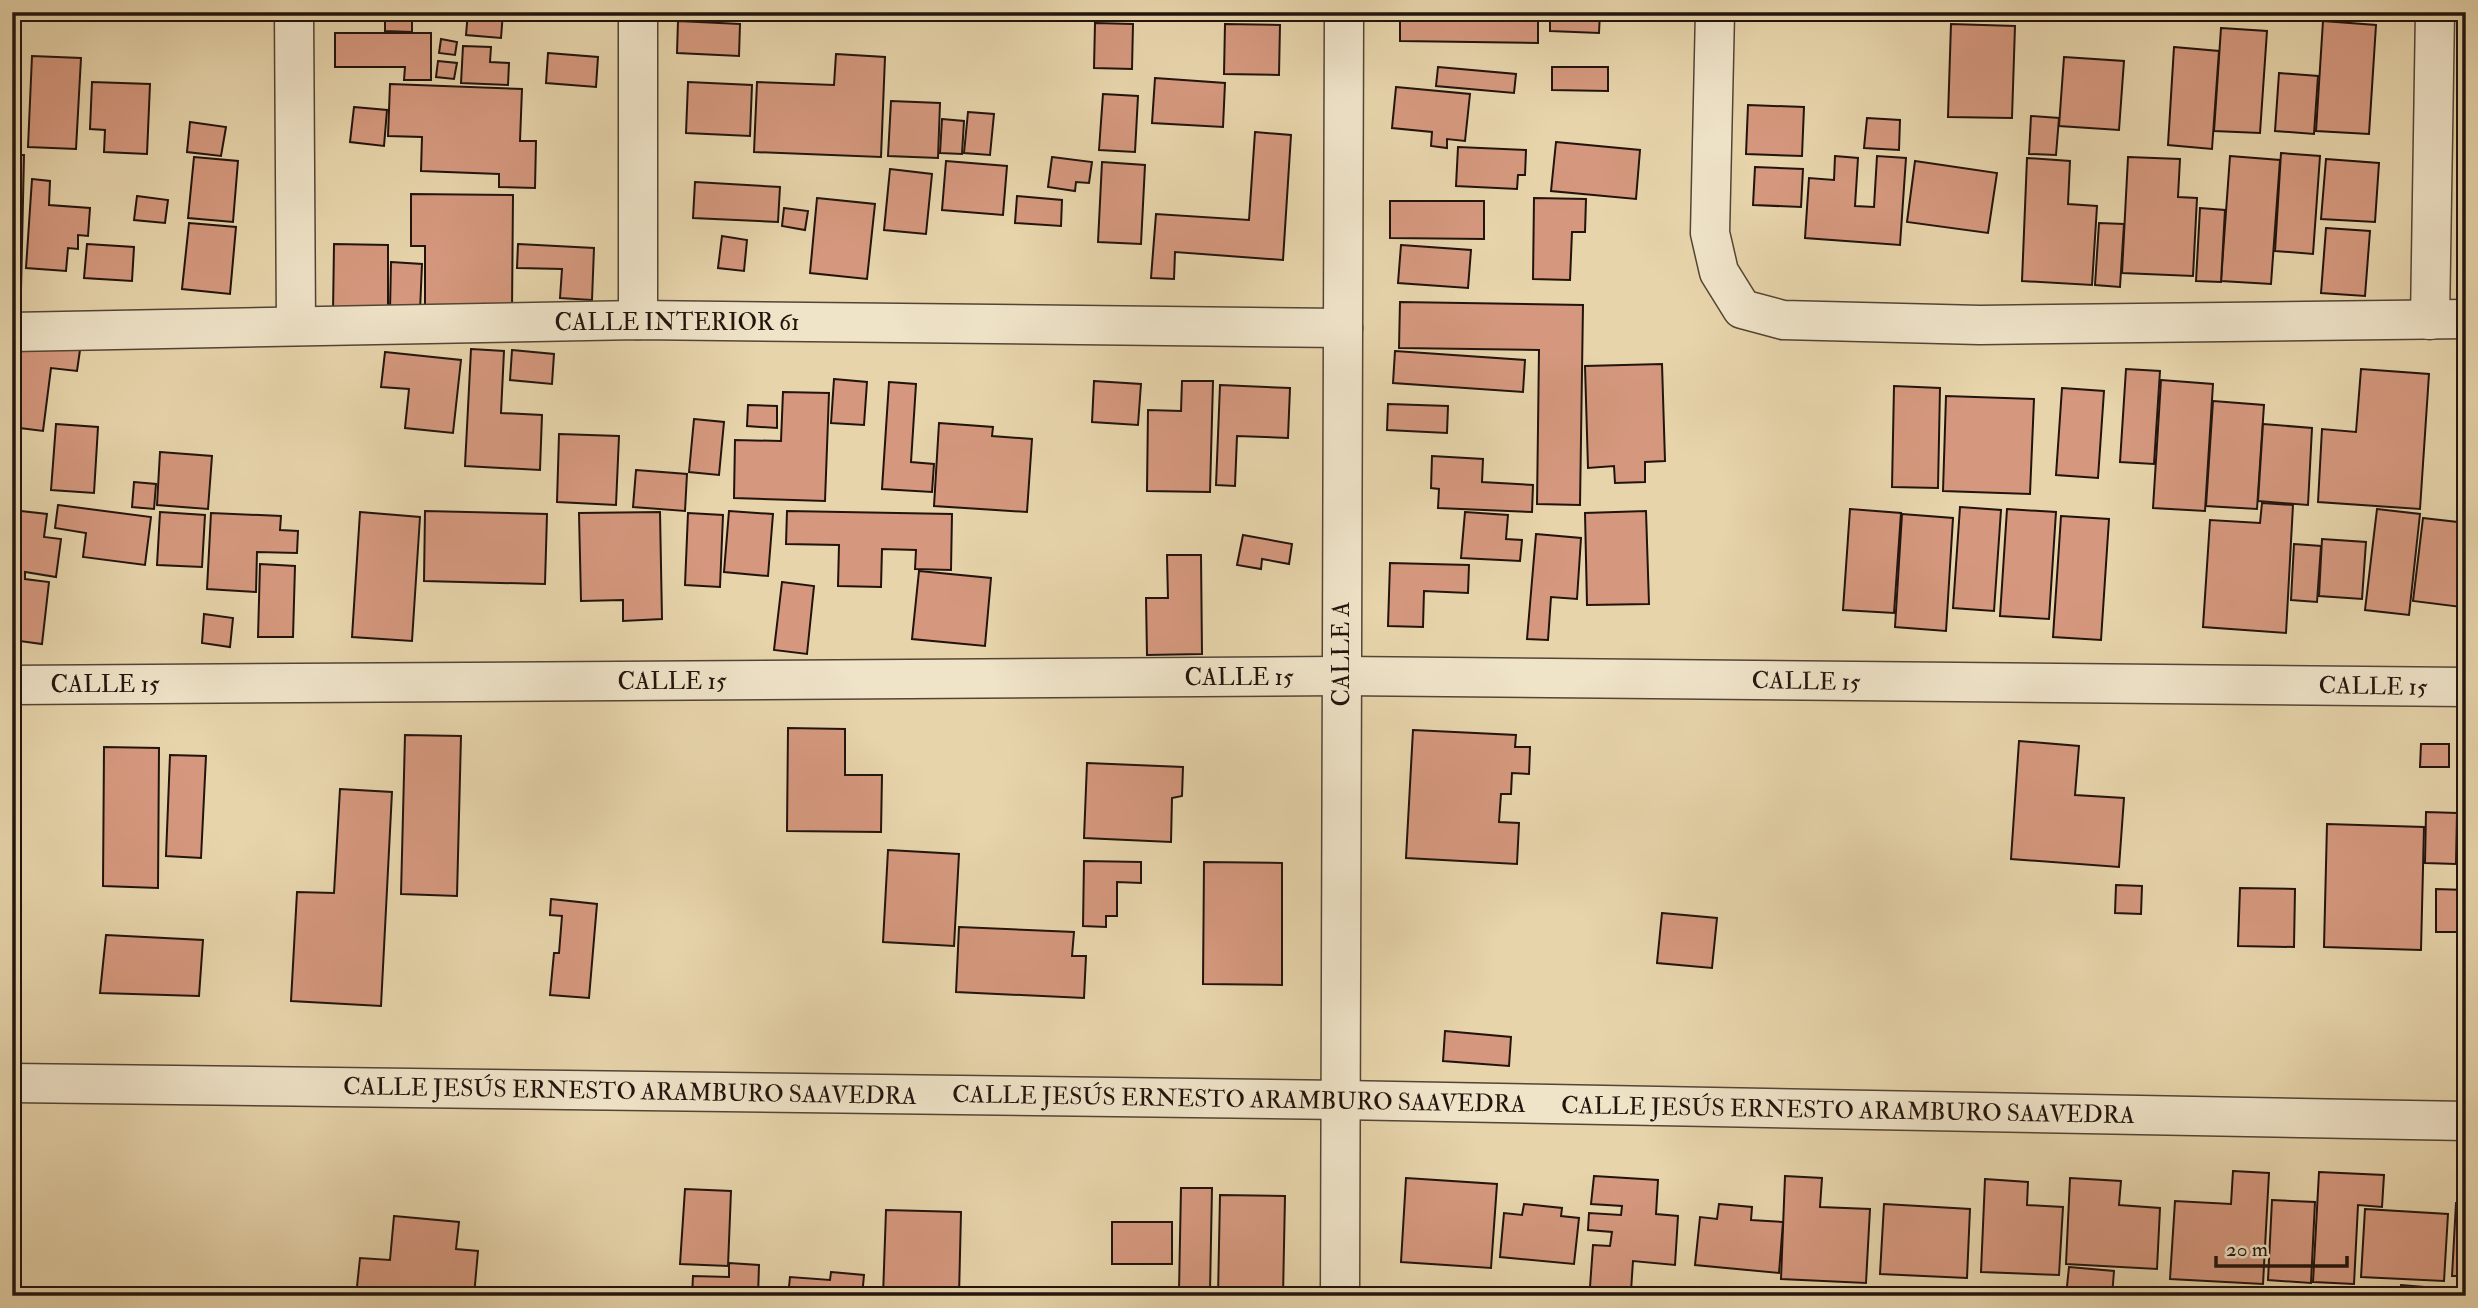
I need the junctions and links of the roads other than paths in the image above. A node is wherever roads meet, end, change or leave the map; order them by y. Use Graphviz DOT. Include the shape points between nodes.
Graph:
graph roads {
  1 [pos="294,12"];
  2 [pos="638,12"];
  3 [pos="1344,12"];
  4 [pos="1715,12"];
  5 [pos="2435,12"];
  6 [pos="638,320"];
  7 [pos="2448,320"];
  8 [pos="296,326"];
  9 [pos="1343,328"];
  10 [pos="12,332"];
  11 [pos="1341,676"];
  12 [pos="12,685"];
  13 [pos="2466,687"];
  14 [pos="12,1083"];
  15 [pos="1341,1100"];
  16 [pos="2466,1121"];
  17 [pos="1340,1296"];
  1 -- 8 [label="street"];
  2 -- 6 [label="street"];
  3 -- 9 [label="street, CALLE A"];
  4 -- 7 [label="street" via="1710,233 1719,272 1742,309 1783,320 1980,325"];
  5 -- 7 [label="street"];
  6 -- 8 [label="street, CALLE INTERIOR 61"];
  6 -- 9 [label="street, CALLE INTERIOR 61"];
  8 -- 10 [label="street, CALLE INTERIOR 61"];
  9 -- 11 [label="street, CALLE A"];
  11 -- 12 [label="street, CALLE 15"];
  11 -- 13 [label="street, CALLE 15"];
  11 -- 15 [label="street, CALLE A"];
  14 -- 15 [label="street, CALLE JESÚS ERNESTO ARAMBURO SAAVEDRA"];
  15 -- 16 [label="street, CALLE JESÚS ERNESTO ARAMBURO SAAVEDRA"];
  15 -- 17 [label="street, CALLE A"];
}
